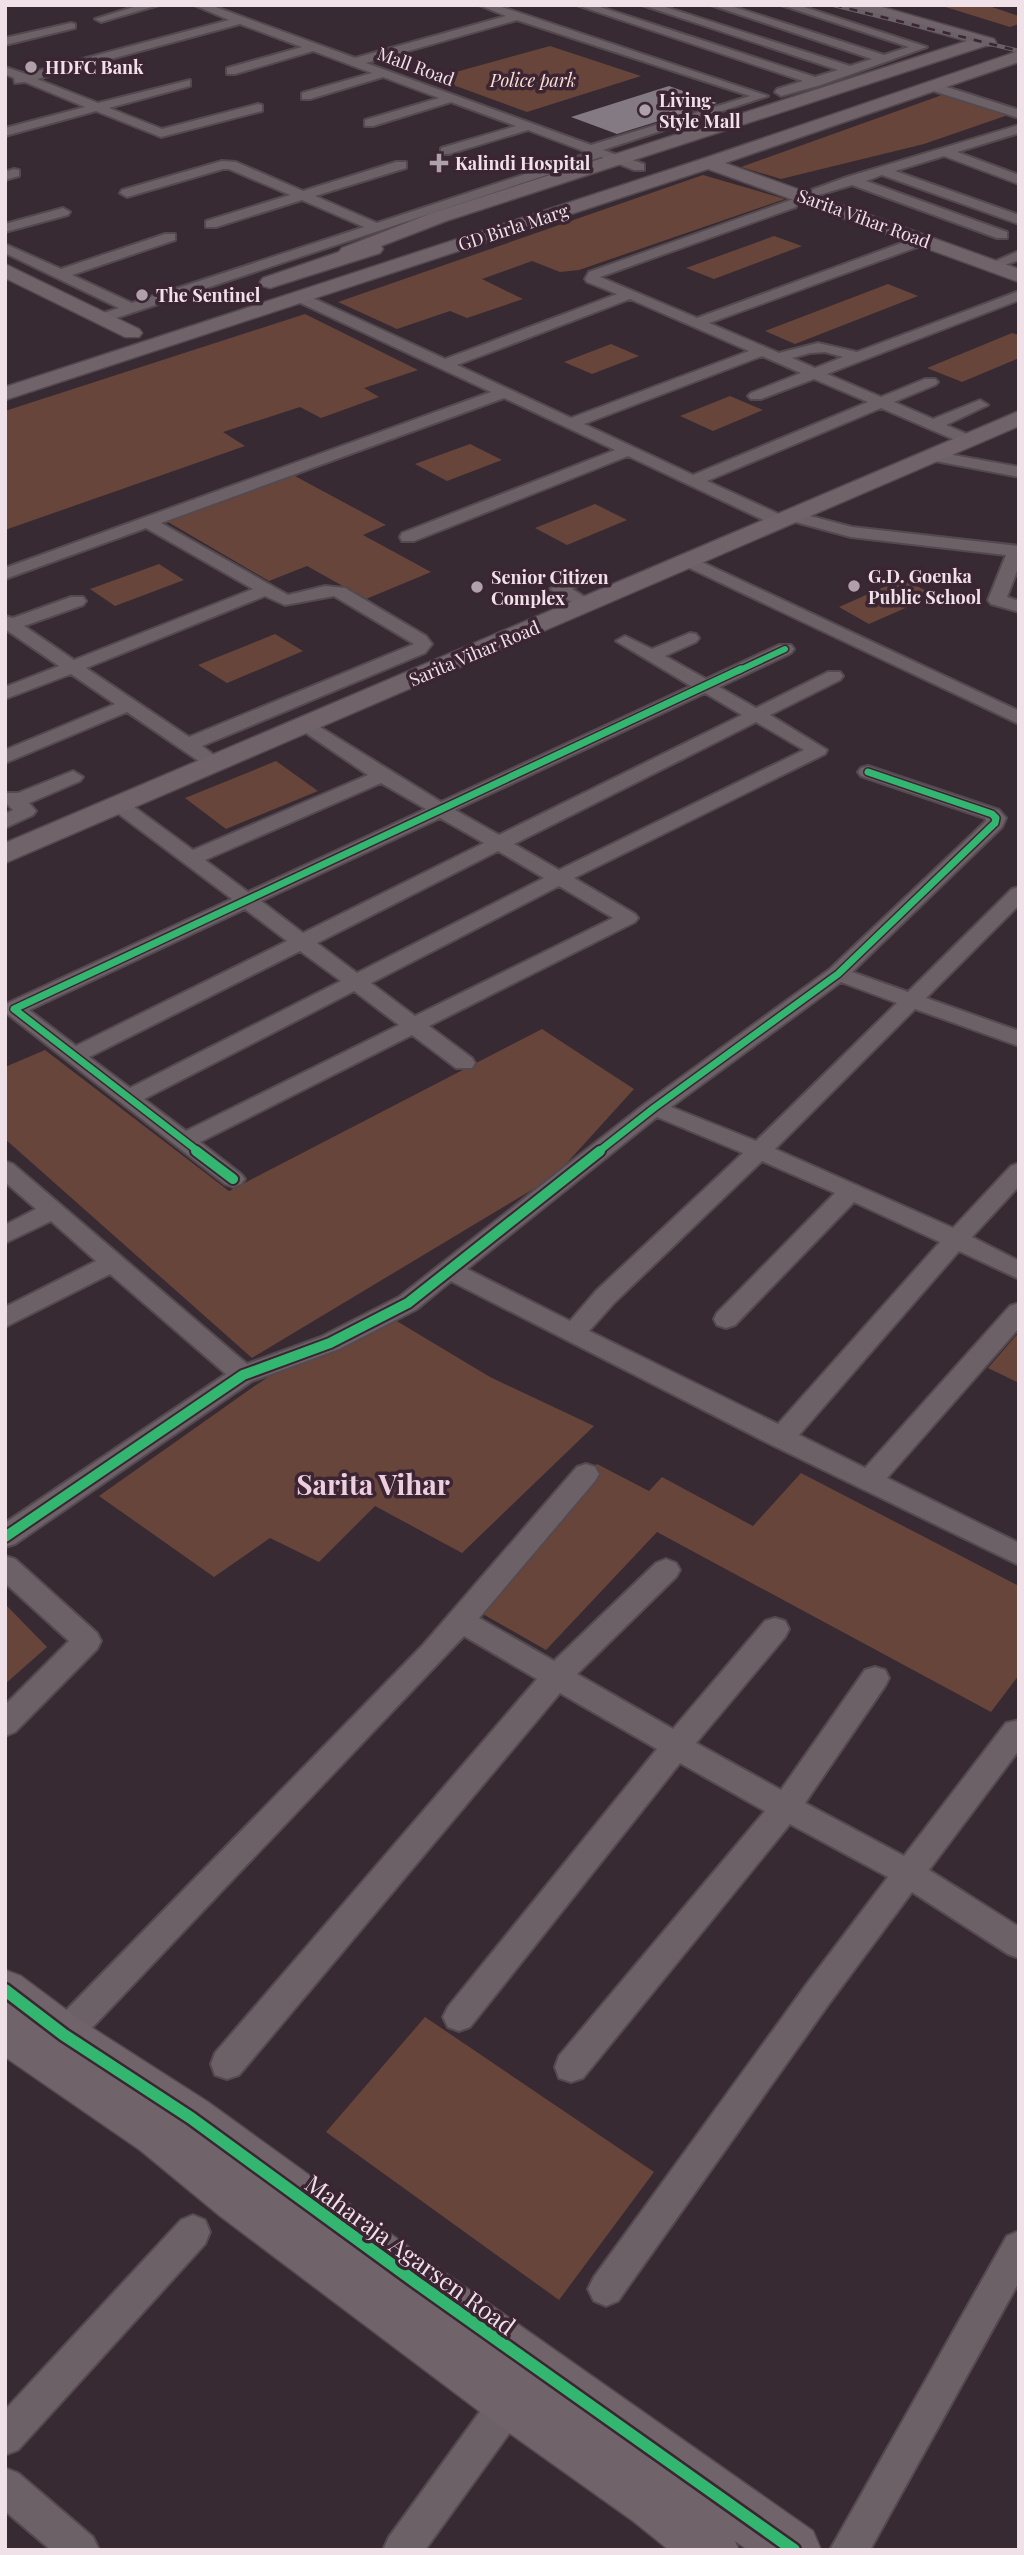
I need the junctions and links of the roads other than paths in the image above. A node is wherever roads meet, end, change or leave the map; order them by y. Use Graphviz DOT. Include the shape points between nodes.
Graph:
graph roads {
  1 [pos="154,5"];
  2 [pos="199,5"];
  3 [pos="484,5"];
  4 [pos="582,5"];
  5 [pos="647,5"];
  6 [pos="694,5"];
  7 [pos="716,5"];
  8 [pos="786,5"];
  9 [pos="828,5"];
  10 [pos="857,5"];
  11 [pos="799,9"];
  12 [pos="667,12"];
  13 [pos="517,16"];
  14 [pos="101,19"];
  15 [pos="241,20"];
  16 [pos="762,20"];
  17 [pos="632,22"];
  18 [pos="71,26"];
  19 [pos="908,28"];
  20 [pos="580,37"];
  21 [pos="889,37"];
  22 [pos="5,42"];
  23 [pos="314,47"];
  24 [pos="1018,47"];
  25 [pos="852,48"];
  26 [pos="975,49"];
  27 [pos="884,59"];
  28 [pos="355,62"];
  29 [pos="767,65"];
  30 [pos="5,70"];
  31 [pos="851,70"];
  32 [pos="231,71"];
  33 [pos="383,72"];
  34 [pos="25,79"];
  35 [pos="717,82"];
  36 [pos="817,82"];
  37 [pos="186,83"];
  38 [pos="5,84"];
  39 [pos="931,86"];
  40 [pos="781,92"];
  41 [pos="306,96"];
  42 [pos="451,98"];
  43 [pos="94,107"];
  44 [pos="258,108"];
  45 [pos="1019,114"];
  46 [pos="369,123"];
  47 [pos="528,126"];
  48 [pos="1019,129"];
  49 [pos="5,132"];
  50 [pos="445,151"];
  51 [pos="597,151"];
  52 [pos="944,152"];
  53 [pos="620,160"];
  54 [pos="708,163"];
  55 [pos="908,163"];
  56 [pos="401,165"];
  57 [pos="639,167"];
  58 [pos="926,169"];
  59 [pos="882,171"];
  60 [pos="852,180"];
  61 [pos="1019,180"];
  62 [pos="127,193"];
  63 [pos="302,197"];
  64 [pos="797,200"];
  65 [pos="63,212"];
  66 [pos="1019,220"];
  67 [pos="211,225"];
  68 [pos="376,227"];
  69 [pos="5,229"];
  70 [pos="1002,235"];
  71 [pos="170,237"];
  72 [pos="923,240"];
  73 [pos="5,248"];
  74 [pos="1019,255"];
  75 [pos="323,263"];
  76 [pos="991,266"];
  77 [pos="5,270"];
  78 [pos="60,274"];
  79 [pos="1019,276"];
  80 [pos="247,291"];
  81 [pos="630,294"];
  82 [pos="1019,295"];
  83 [pos="299,297"];
  84 [pos="131,308"];
  85 [pos="102,318"];
  86 [pos="696,323"];
  87 [pos="158,324"];
  88 [pos="132,333"];
  89 [pos="763,351"];
  90 [pos="56,357"];
  91 [pos="856,357"];
  92 [pos="779,358"];
  93 [pos="444,365"];
  94 [pos="814,373"];
  95 [pos="930,382"];
  96 [pos="504,393"];
  97 [pos="5,394"];
  98 [pos="756,396"];
  99 [pos="881,402"];
  100 [pos="981,405"];
  101 [pos="1019,418"];
  102 [pos="569,424"];
  103 [pos="933,425"];
  104 [pos="968,440"];
  105 [pos="627,451"];
  106 [pos="931,456"];
  107 [pos="1019,472"];
  108 [pos="692,481"];
  109 [pos="786,519"];
  110 [pos="147,522"];
  111 [pos="408,537"];
  112 [pos="1017,551"];
  113 [pos="689,561"];
  114 [pos="5,574"];
  115 [pos="582,578"];
  116 [pos="265,590"];
  117 [pos="77,601"];
  118 [pos="587,604"];
  119 [pos="1019,607"];
  120 [pos="8,623"];
  121 [pos="690,638"];
  122 [pos="625,641"];
  123 [pos="419,649"];
  124 [pos="785,649"];
  125 [pos="651,656"];
  126 [pos="448,664"];
  127 [pos="71,667"];
  128 [pos="834,676"];
  129 [pos="706,686"];
  130 [pos="5,694"];
  131 [pos="128,705"];
  132 [pos="758,714"];
  133 [pos="1019,718"];
  134 [pos="307,725"];
  135 [pos="187,745"];
  136 [pos="5,757"];
  137 [pos="216,764"];
  138 [pos="868,772"];
  139 [pos="382,776"];
  140 [pos="73,777"];
  141 [pos="11,797"];
  142 [pos="119,805"];
  143 [pos="441,809"];
  144 [pos="5,822"];
  145 [pos="500,843"];
  146 [pos="5,854"];
  147 [pos="192,858"];
  148 [pos="561,877"];
  149 [pos="1019,893"];
  150 [pos="247,900"];
  151 [pos="301,942"];
  152 [pos="838,974"];
  153 [pos="354,982"];
  154 [pos="911,1000"];
  155 [pos="412,1026"];
  156 [pos="1013,1030"];
  157 [pos="73,1056"];
  158 [pos="464,1063"];
  159 [pos="128,1098"];
  160 [pos="654,1108"];
  161 [pos="184,1141"];
  162 [pos="759,1150"];
  163 [pos="5,1169"];
  164 [pos="1019,1171"];
  165 [pos="233,1179"];
  166 [pos="851,1191"];
  167 [pos="53,1210"];
  168 [pos="5,1235"];
  169 [pos="956,1238"];
  170 [pos="113,1262"];
  171 [pos="449,1270"];
  172 [pos="1019,1271"];
  173 [pos="1019,1312"];
  174 [pos="5,1318"];
  175 [pos="726,1319"];
  176 [pos="574,1332"];
  177 [pos="243,1375"];
  178 [pos="782,1438"];
  179 [pos="586,1474"];
  180 [pos="869,1481"];
  181 [pos="5,1536"];
  182 [pos="1019,1555"];
  183 [pos="5,1566"];
  184 [pos="666,1570"];
  185 [pos="461,1621"];
  186 [pos="775,1629"];
  187 [pos="557,1676"];
  188 [pos="875,1678"];
  189 [pos="5,1724"];
  190 [pos="1016,1731"];
  191 [pos="677,1745"];
  192 [pos="785,1808"];
  193 [pos="908,1873"];
  194 [pos="1019,1944"];
  195 [pos="5,1990"];
  196 [pos="459,2017"];
  197 [pos="37,2041"];
  198 [pos="227,2064"];
  199 [pos="571,2067"];
  200 [pos="193,2232"];
  201 [pos="1019,2248"];
  202 [pos="606,2289"];
  203 [pos="521,2384"];
  204 [pos="5,2437"];
  205 [pos="5,2486"];
  206 [pos="403,2549"];
  207 [pos="80,2550"];
  208 [pos="712,2550"];
  209 [pos="794,2550"];
  210 [pos="849,2550"];
  1 -- 14 [label="street"];
  2 -- 15 [label="street, Mall Road"];
  3 -- 13 [label="street"];
  4 -- 17 [label="street"];
  5 -- 12 [label="street"];
  6 -- 12 [label="street"];
  7 -- 16 [label="street"];
  8 -- 11 [label="street"];
  9 -- 19 [label="street"];
  10 -- 26 [label="street"];
  11 -- 16 [label="street"];
  11 -- 21 [label="street"];
  12 -- 17 [label="street"];
  12 -- 31 [label="street"];
  13 -- 20 [label="street"];
  13 -- 28 [label="street"];
  15 -- 23 [label="street, Mall Road"];
  15 -- 34 [label="street"];
  16 -- 25 [label="street"];
  17 -- 20 [label="street"];
  17 -- 29 [label="street"];
  18 -- 22 [label="street"];
  19 -- 21 [label="street"];
  19 -- 26 [label="street"];
  20 -- 35 [label="street"];
  21 -- 25 [label="street"];
  21 -- 27 [label="street" via="921,47"];
  23 -- 28 [label="street, Mall Road"];
  23 -- 32 [label="street"];
  24 -- 26 [label="street, GD Birla Marg"];
  24 -- 39 [label="street, GD Birla Marg"];
  25 -- 27 [label="street"];
  26 -- 53 [label="street"];
  26 -- 57 [label="street, GD Birla Marg"];
  27 -- 31 [label="street"];
  28 -- 33 [label="street, Mall Road"];
  29 -- 35 [label="street"];
  29 -- 36 [label="street"];
  30 -- 34 [label="street"];
  31 -- 36 [label="street"];
  33 -- 41 [label="street"];
  33 -- 42 [label="street, Mall Road"];
  34 -- 38 [label="street"];
  34 -- 43 [label="street"];
  35 -- 51 [label="street" via="762,96"];
  36 -- 40 [label="street"];
  37 -- 43 [label="street"];
  39 -- 45 [label="street"];
  39 -- 54 [label="street, GD Birla Marg"];
  42 -- 46 [label="street"];
  42 -- 47 [label="street, Mall Road"];
  43 -- 44 [label="street" via="162,133"];
  43 -- 49 [label="street"];
  47 -- 50 [label="street"];
  47 -- 51 [label="street, Mall Road"];
  48 -- 52 [label="street"];
  51 -- 53 [label="street, Mall Road"];
  51 -- 68 [label="street"];
  52 -- 55 [label="street"];
  52 -- 61 [label="street"];
  53 -- 57 [label="street, Mall Road"];
  53 -- 75 [label="street" via="407,228"];
  54 -- 64 [label="street, Sarita Vihar Road"];
  54 -- 83 [label="street, GD Birla Marg"];
  55 -- 58 [label="street"];
  55 -- 59 [label="street"];
  56 -- 63 [label="street"];
  57 -- 75 [label="street, GD Birla Marg" via="434,233"];
  59 -- 60 [label="street"];
  59 -- 66 [label="street"];
  60 -- 64 [label="street"];
  60 -- 70 [label="street"];
  62 -- 63 [label="street" via="226,164"];
  63 -- 67 [label="street"];
  63 -- 68 [label="street"];
  64 -- 72 [label="street, Sarita Vihar Road"];
  64 -- 81 [label="street" via="592,276"];
  65 -- 69 [label="street"];
  68 -- 84 [label="street"];
  71 -- 78 [label="street"];
  72 -- 76 [label="street, Sarita Vihar Road"];
  72 -- 86 [label="street"];
  73 -- 78 [label="street"];
  74 -- 76 [label="street"];
  75 -- 80 [label="street, GD Birla Marg"];
  76 -- 79 [label="street, Sarita Vihar Road"];
  77 -- 85 [label="street"];
  78 -- 84 [label="street"];
  81 -- 86 [label="street"];
  81 -- 93 [label="street"];
  82 -- 91 [label="street"];
  83 -- 93 [label="street"];
  83 -- 97 [label="street, GD Birla Marg"];
  84 -- 85 [label="street"];
  85 -- 88 [label="street"];
  86 -- 89 [label="street"];
  87 -- 88 [label="street"];
  88 -- 90 [label="street"];
  89 -- 92 [label="street"];
  89 -- 102 [label="street"];
  91 -- 92 [label="street" via="823,345"];
  91 -- 94 [label="street"];
  92 -- 94 [label="street"];
  93 -- 96 [label="street"];
  94 -- 98 [label="street"];
  94 -- 99 [label="street"];
  95 -- 99 [label="street"];
  96 -- 102 [label="street"];
  96 -- 110 [label="street"];
  99 -- 103 [label="street"];
  99 -- 108 [label="street"];
  100 -- 103 [label="street"];
  101 -- 104 [label="street, Sarita Vihar Road"];
  102 -- 105 [label="street"];
  103 -- 104 [label="street"];
  104 -- 106 [label="street, Sarita Vihar Road"];
  105 -- 108 [label="street"];
  105 -- 111 [label="street"];
  106 -- 107 [label="street"];
  106 -- 109 [label="street, Sarita Vihar Road"];
  108 -- 109 [label="street"];
  109 -- 112 [label="street" via="851,532"];
  109 -- 113 [label="street, Sarita Vihar Road"];
  110 -- 114 [label="street"];
  110 -- 116 [label="street"];
  112 -- 119 [label="street" via="997,600"];
  113 -- 118 [label="street, Sarita Vihar Road"];
  113 -- 133 [label="street"];
  115 -- 118 [label="street" via="559,589"];
  116 -- 123 [label="street" via="285,600 323,589 339,592 420,640"];
  116 -- 127 [label="street"];
  117 -- 120 [label="street"];
  118 -- 126 [label="street, Sarita Vihar Road"];
  120 -- 127 [label="street"];
  121 -- 125 [label="street"];
  122 -- 125 [label="street"];
  123 -- 126 [label="street"];
  123 -- 135 [label="street"];
  124 -- 129 [label="street"];
  125 -- 129 [label="street"];
  126 -- 134 [label="street, Sarita Vihar Road"];
  127 -- 130 [label="street"];
  127 -- 131 [label="street"];
  128 -- 132 [label="street"];
  129 -- 132 [label="street"];
  129 -- 143 [label="street"];
  131 -- 135 [label="street"];
  131 -- 136 [label="street"];
  132 -- 145 [label="street"];
  132 -- 148 [label="street" via="818,750"];
  134 -- 137 [label="street, Sarita Vihar Road"];
  134 -- 139 [label="street"];
  135 -- 137 [label="street"];
  137 -- 142 [label="street, Sarita Vihar Road"];
  138 -- 152 [label="street" via="996,818"];
  139 -- 143 [label="street"];
  139 -- 147 [label="street"];
  140 -- 141 [label="street"];
  141 -- 144 [label="street" via="26,811"];
  142 -- 146 [label="street, Sarita Vihar Road"];
  142 -- 147 [label="street"];
  143 -- 145 [label="street"];
  143 -- 150 [label="street"];
  145 -- 148 [label="street"];
  145 -- 151 [label="street"];
  147 -- 150 [label="street"];
  148 -- 153 [label="street"];
  148 -- 155 [label="street" via="628,918"];
  149 -- 154 [label="street"];
  150 -- 151 [label="street"];
  150 -- 157 [label="street" via="14,1009"];
  151 -- 153 [label="street"];
  151 -- 157 [label="street"];
  152 -- 154 [label="street"];
  152 -- 160 [label="street"];
  153 -- 155 [label="street"];
  153 -- 159 [label="street"];
  154 -- 156 [label="street"];
  154 -- 162 [label="street"];
  155 -- 158 [label="street"];
  155 -- 161 [label="street"];
  157 -- 159 [label="street"];
  159 -- 161 [label="street"];
  160 -- 162 [label="street"];
  160 -- 171 [label="street"];
  161 -- 165 [label="street"];
  162 -- 166 [label="street"];
  162 -- 176 [label="street"];
  163 -- 167 [label="street"];
  164 -- 169 [label="street"];
  166 -- 169 [label="street"];
  166 -- 175 [label="street"];
  167 -- 168 [label="street"];
  167 -- 170 [label="street"];
  169 -- 172 [label="street"];
  169 -- 178 [label="street"];
  170 -- 174 [label="street"];
  170 -- 177 [label="street"];
  171 -- 176 [label="street"];
  171 -- 177 [label="street" via="408,1303 374,1321 330,1343"];
  173 -- 180 [label="street"];
  176 -- 178 [label="street"];
  177 -- 181 [label="street"];
  178 -- 180 [label="street"];
  179 -- 185 [label="street"];
  180 -- 182 [label="street"];
  183 -- 189 [label="street" via="87,1641"];
  184 -- 187 [label="street"];
  185 -- 187 [label="street"];
  185 -- 197 [label="street"];
  186 -- 191 [label="street"];
  187 -- 191 [label="street"];
  187 -- 198 [label="street"];
  188 -- 192 [label="street"];
  190 -- 193 [label="street"];
  191 -- 192 [label="street"];
  191 -- 196 [label="street"];
  192 -- 193 [label="street"];
  192 -- 199 [label="street"];
  193 -- 194 [label="street"];
  193 -- 202 [label="street"];
  195 -- 197 [label="street, Maharaja Agarsen Road"];
  197 -- 203 [label="street, Maharaja Agarsen Road" via="191,2118"];
  200 -- 204 [label="street"];
  201 -- 210 [label="street"];
  203 -- 206 [label="street"];
  203 -- 208 [label="street, Maharaja Agarsen Road"];
  203 -- 209 [label="street, Maharaja Agarsen Road"];
  205 -- 207 [label="street"];
}
